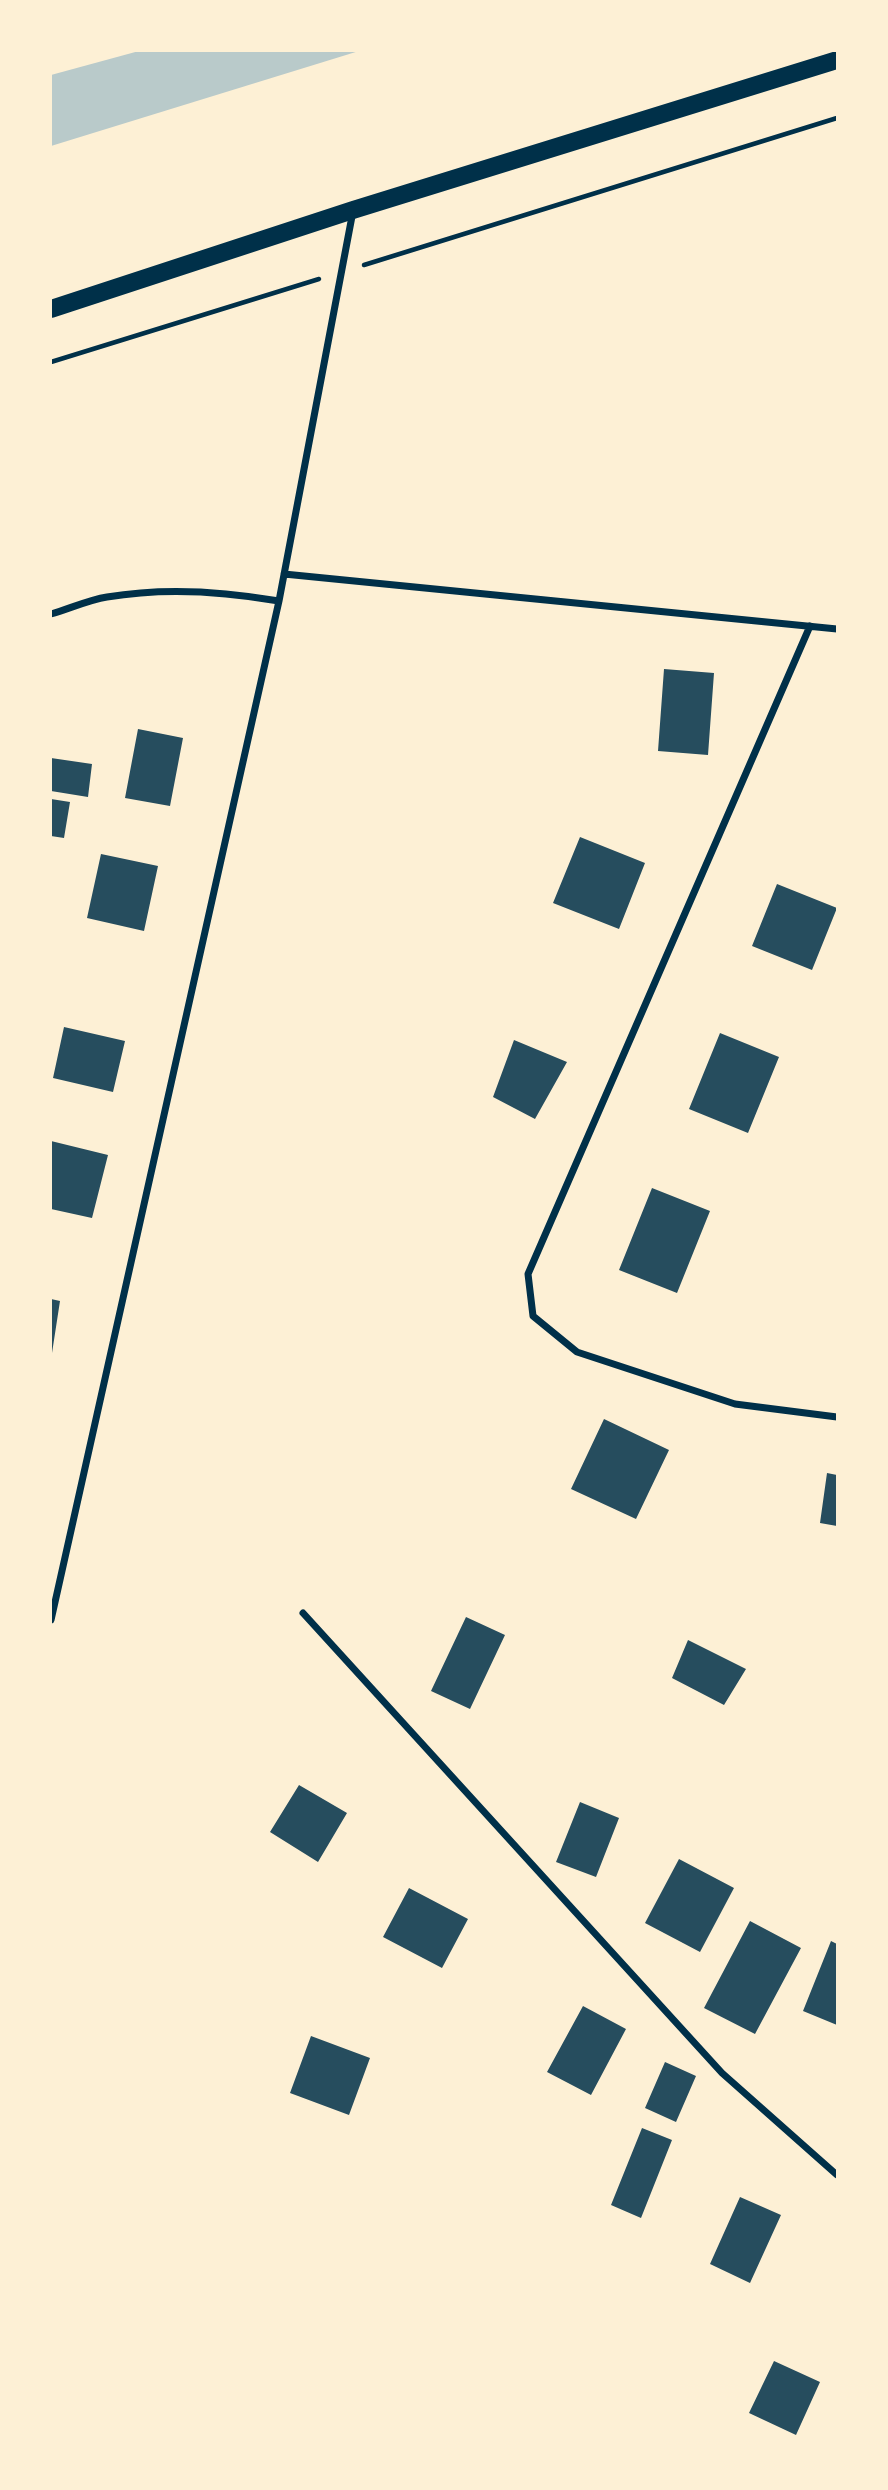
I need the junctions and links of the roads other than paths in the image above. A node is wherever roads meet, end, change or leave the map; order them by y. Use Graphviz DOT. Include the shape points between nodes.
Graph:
graph roads {
  1 [pos="837,60"];
  2 [pos="353,210"];
  3 [pos="51,309"];
  4 [pos="284,574"];
  5 [pos="279,601"];
  6 [pos="51,614"];
  7 [pos="810,626"];
  8 [pos="837,629"];
  9 [pos="837,1416"];
  10 [pos="303,1613"];
  11 [pos="51,1620"];
  12 [pos="837,2175"];
  1 -- 2 [label="main road"];
  2 -- 3 [label="main road"];
  2 -- 4 [label="street"];
  4 -- 5 [label="street"];
  4 -- 7 [label="street"];
  5 -- 6 [label="street" via="229,592 177,591 106,597"];
  5 -- 11 [label="street"];
  7 -- 8 [label="street"];
  7 -- 9 [label="street" via="528,1274 533,1316 577,1352 736,1404"];
  10 -- 12 [label="street" via="722,2073"];
}
